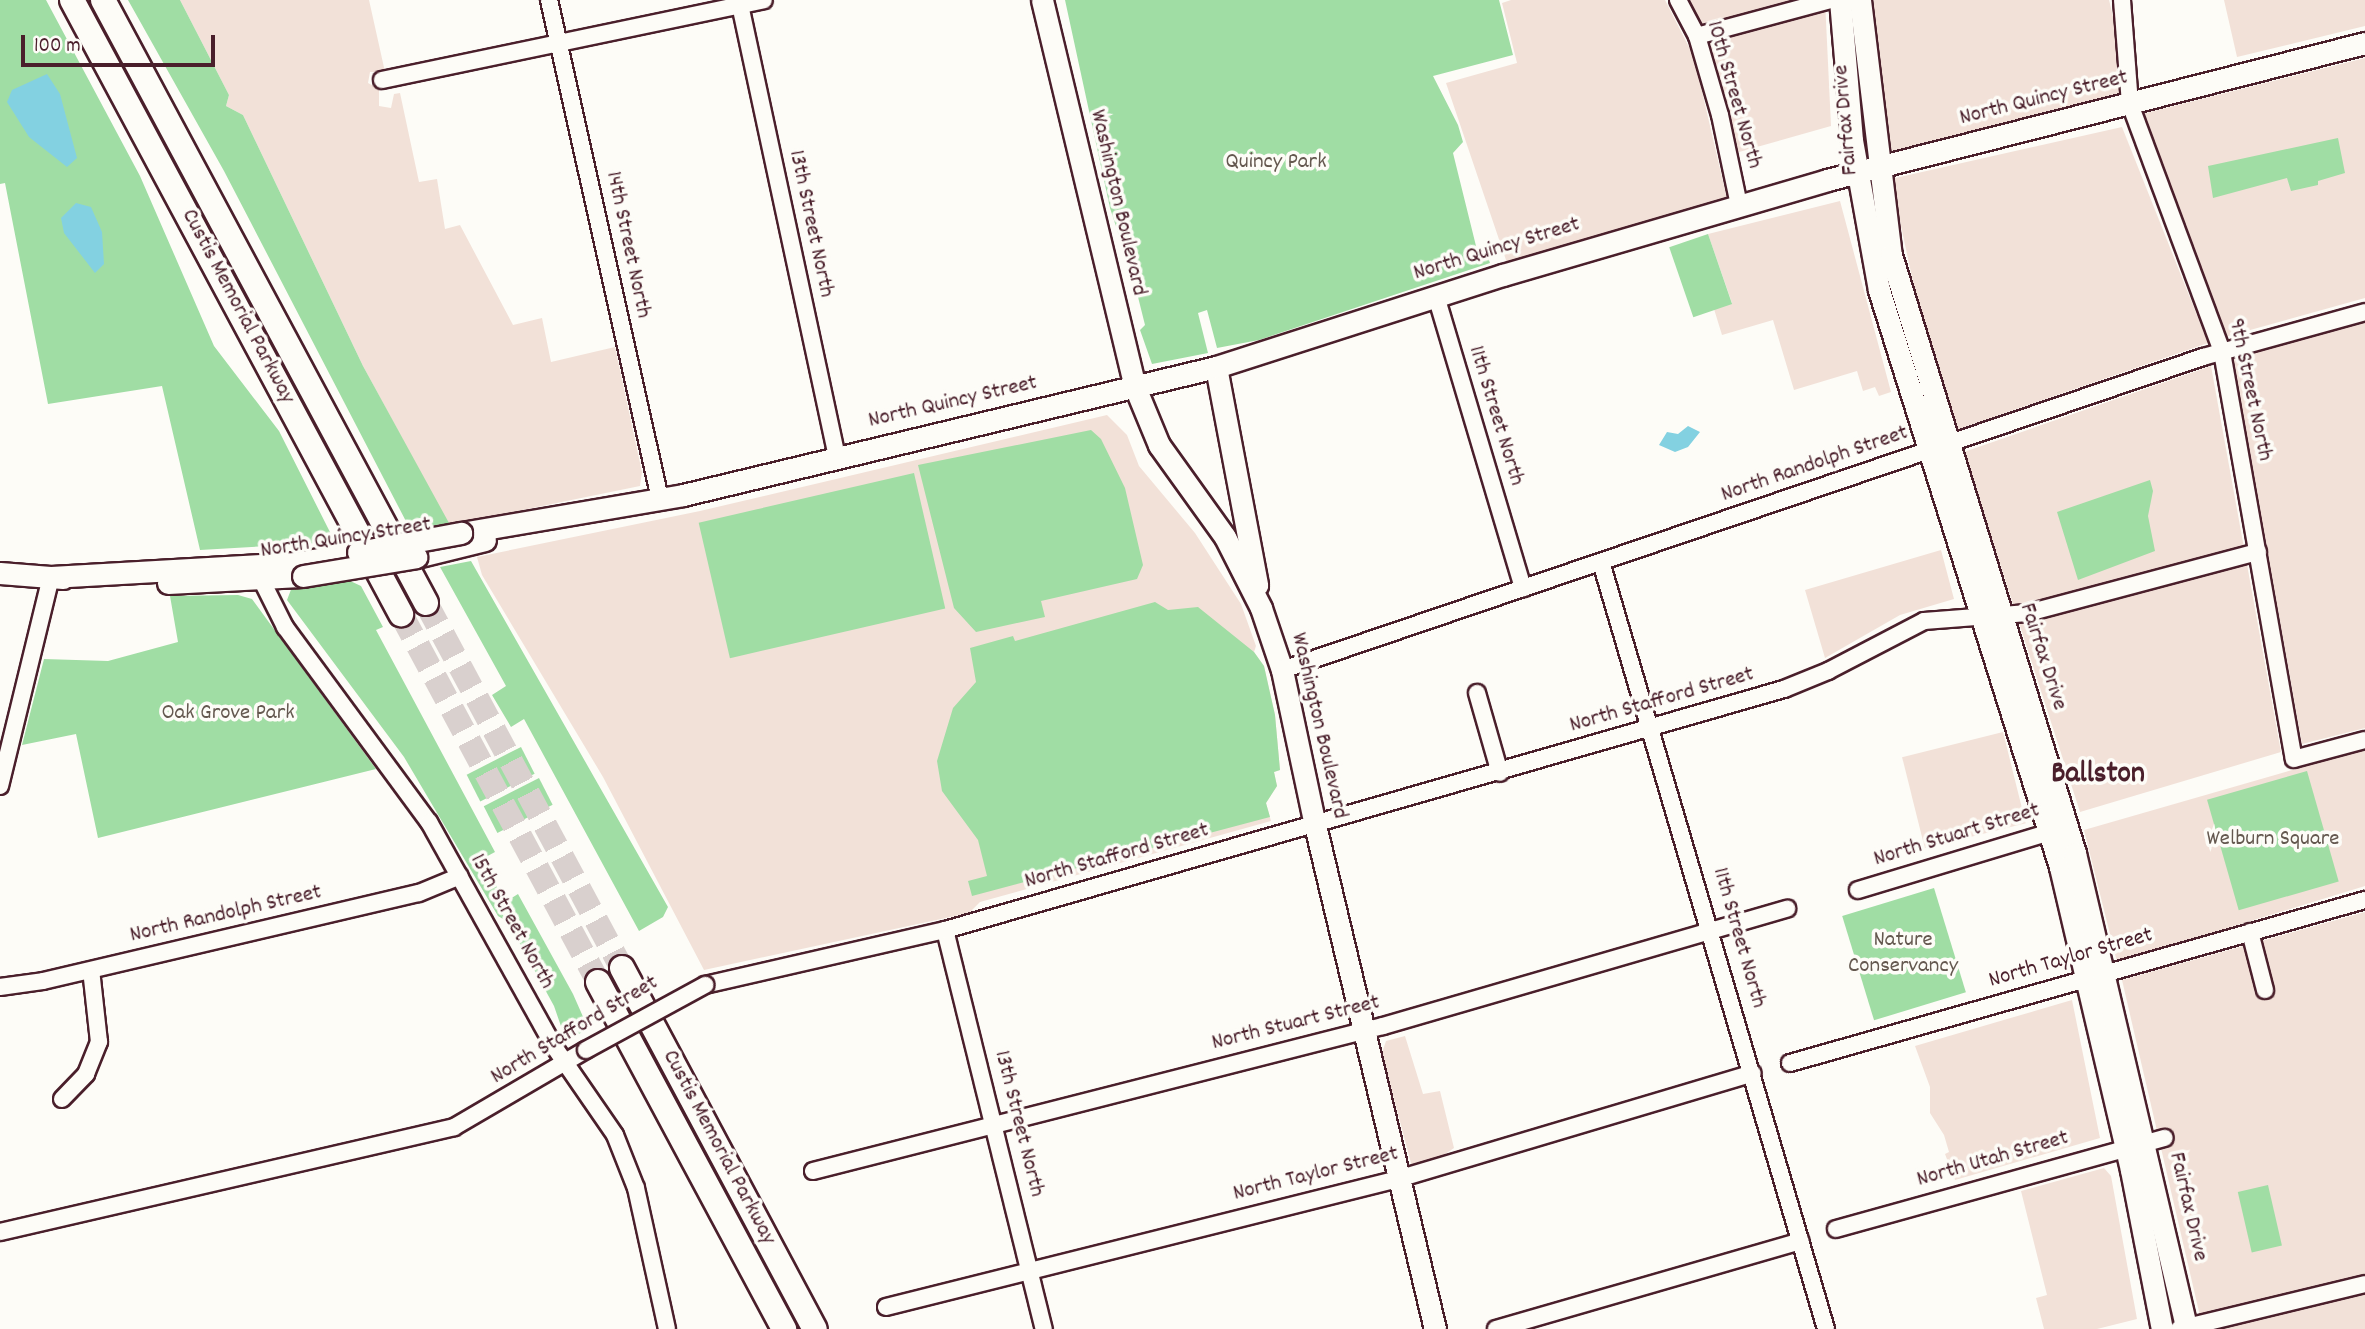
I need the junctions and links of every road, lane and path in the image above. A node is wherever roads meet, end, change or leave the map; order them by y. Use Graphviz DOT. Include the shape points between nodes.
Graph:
graph roads {
  1 [pos="72,0"];
  2 [pos="103,0"];
  3 [pos="549,0"];
  4 [pos="764,0"];
  5 [pos="1042,0"];
  6 [pos="1678,0"];
  7 [pos="1830,0"];
  8 [pos="1840,0"];
  9 [pos="1860,0"];
  10 [pos="2122,0"];
  11 [pos="739,3"];
  12 [pos="1697,36"];
  13 [pos="2365,43"];
  14 [pos="559,44"];
  15 [pos="382,79"];
  16 [pos="2130,104"];
  17 [pos="1868,169"];
  18 [pos="1739,205"];
  19 [pos="1436,296"];
  20 [pos="2365,312"];
  21 [pos="2222,352"];
  22 [pos="1216,367"];
  23 [pos="1135,387"];
  24 [pos="1939,447"];
  25 [pos="836,458"];
  26 [pos="651,501"];
  27 [pos="2258,552"];
  28 [pos="1601,562"];
  29 [pos="1,567"];
  30 [pos="258,573"];
  31 [pos="51,577"];
  32 [pos="1523,588"];
  33 [pos="426,603"];
  34 [pos="1261,608"];
  35 [pos="401,614"];
  36 [pos="1991,615"];
  37 [pos="1282,670"];
  38 [pos="1477,693"];
  39 [pos="1652,726"];
  40 [pos="2365,740"];
  41 [pos="4,752"];
  42 [pos="1500,773"];
  43 [pos="0,786"];
  44 [pos="1315,825"];
  45 [pos="2059,830"];
  46 [pos="460,876"];
  47 [pos="1858,890"];
  48 [pos="2365,900"];
  49 [pos="1787,909"];
  50 [pos="945,930"];
  51 [pos="1712,930"];
  52 [pos="2250,932"];
  53 [pos="622,968"];
  54 [pos="90,970"];
  55 [pos="2096,976"];
  56 [pos="598,982"];
  57 [pos="0,987"];
  58 [pos="2265,990"];
  59 [pos="1363,1031"];
  60 [pos="565,1062"];
  61 [pos="1790,1063"];
  62 [pos="1753,1073"];
  63 [pos="62,1099"];
  64 [pos="995,1124"];
  65 [pos="2145,1142"];
  66 [pos="813,1171"];
  67 [pos="1398,1179"];
  68 [pos="1836,1229"];
  69 [pos="0,1232"];
  70 [pos="1801,1241"];
  71 [pos="1030,1270"];
  72 [pos="2365,1284"];
  73 [pos="886,1307"];
  74 [pos="2184,1328"];
  75 [pos="667,1329"];
  76 [pos="784,1329"];
  77 [pos="815,1329"];
  78 [pos="1045,1329"];
  79 [pos="1435,1329"];
  80 [pos="1496,1329"];
  81 [pos="1826,1329"];
  82 [pos="2162,1329"];
  1 -- 35 [label="highway, Custis Memorial Parkway"];
  2 -- 33 [label="highway, Custis Memorial Parkway"];
  3 -- 14 [label="street, 14th Street North"];
  4 -- 11 [label="street"];
  5 -- 23 [label="main road, Washington Boulevard"];
  6 -- 12 [label="street, 10th Street North"];
  7 -- 12 [label="street"];
  8 -- 17 [label="main road, Fairfax Drive"];
  9 -- 17 [label="main road, Fairfax Drive"];
  10 -- 16 [label="street, 9th Street North"];
  11 -- 14 [label="street"];
  11 -- 25 [label="street, 13th Street North"];
  12 -- 18 [label="street, 10th Street North" via="1720,114"];
  13 -- 16 [label="main road, North Quincy Street"];
  14 -- 15 [label="street"];
  14 -- 26 [label="street, 14th Street North"];
  16 -- 17 [label="main road, North Quincy Street"];
  16 -- 21 [label="street, 9th Street North"];
  17 -- 18 [label="main road, North Quincy Street"];
  17 -- 24 [label="main road, Fairfax Drive"];
  18 -- 19 [label="main road, North Quincy Street"];
  19 -- 22 [label="main road, North Quincy Street"];
  19 -- 32 [label="street, 11th Street North"];
  20 -- 21 [label="street, North Randolph Street"];
  21 -- 24 [label="street, North Randolph Street"];
  21 -- 27 [label="street, 9th Street North"];
  22 -- 23 [label="main road, North Quincy Street"];
  22 -- 34 [label="main road"];
  23 -- 25 [label="main road, North Quincy Street"];
  23 -- 34 [label="main road, Washington Boulevard" via="1159,445 1225,537"];
  24 -- 28 [label="street, North Randolph Street"];
  24 -- 36 [label="main road, Fairfax Drive"];
  25 -- 26 [label="main road, North Quincy Street"];
  26 -- 30 [label="main road, North Quincy Street, bridge" via="464,539"];
  27 -- 36 [label="street, North Stafford Street" via="2107,595"];
  27 -- 40 [label="street, 9th Street North" via="2294,759"];
  28 -- 32 [label="street, North Randolph Street"];
  28 -- 39 [label="street, 11th Street North"];
  29 -- 31 [label="main road, North Quincy Street"];
  30 -- 31 [label="main road, North Quincy Street" via="105,583"];
  30 -- 46 [label="street, 15th Street North" via="285,626 429,822"];
  31 -- 41 [label="street"];
  32 -- 37 [label="street, North Randolph Street"];
  34 -- 37 [label="main road, Washington Boulevard"];
  36 -- 39 [label="street, North Stafford Street" via="1912,625 1806,681"];
  36 -- 45 [label="main road, Fairfax Drive"];
  37 -- 44 [label="main road, Washington Boulevard"];
  38 -- 42 [label="street"];
  39 -- 42 [label="street, North Stafford Street"];
  39 -- 51 [label="street, 11th Street North"];
  41 -- 43 [label="street"];
  42 -- 44 [label="street, North Stafford Street"];
  44 -- 50 [label="street, North Stafford Street"];
  44 -- 59 [label="main road, Washington Boulevard"];
  45 -- 47 [label="street, North Stuart Street"];
  45 -- 55 [label="main road, Fairfax Drive"];
  46 -- 54 [label="street, North Randolph Street" via="419,893"];
  46 -- 60 [label="street, 15th Street North"];
  48 -- 52 [label="street, North Taylor Street"];
  49 -- 51 [label="street, North Stuart Street"];
  50 -- 60 [label="street, North Stafford Street, bridge" via="705,985 660,1005"];
  50 -- 64 [label="street, 13th Street North"];
  51 -- 59 [label="street, North Stuart Street"];
  51 -- 62 [label="street, 11th Street North"];
  52 -- 55 [label="street, North Taylor Street"];
  52 -- 58 [label="street"];
  53 -- 77 [label="highway, Custis Memorial Parkway"];
  54 -- 57 [label="street, North Randolph Street"];
  54 -- 63 [label="street" via="99,1042 86,1074"];
  55 -- 61 [label="street, North Taylor Street"];
  55 -- 65 [label="main road, Fairfax Drive"];
  56 -- 76 [label="highway, Custis Memorial Parkway"];
  59 -- 64 [label="street, North Stuart Street"];
  59 -- 67 [label="main road, Washington Boulevard"];
  60 -- 69 [label="street, North Stafford Street" via="454,1127"];
  60 -- 75 [label="street, 15th Street North" via="597,1105 627,1160"];
  62 -- 67 [label="street, North Taylor Street"];
  62 -- 70 [label="street, 11th Street North"];
  64 -- 66 [label="street, North Stuart Street"];
  64 -- 71 [label="street, 13th Street North"];
  65 -- 68 [label="street, North Utah Street"];
  65 -- 74 [label="main road, Fairfax Drive"];
  65 -- 82 [label="main road, Fairfax Drive"];
  67 -- 71 [label="street, North Taylor Street"];
  67 -- 79 [label="main road, Washington Boulevard"];
  70 -- 80 [label="street"];
  70 -- 81 [label="street, 11th Street North"];
  71 -- 73 [label="street, North Taylor Street"];
  71 -- 78 [label="street, 13th Street North"];
  72 -- 74 [label="street"];
}
